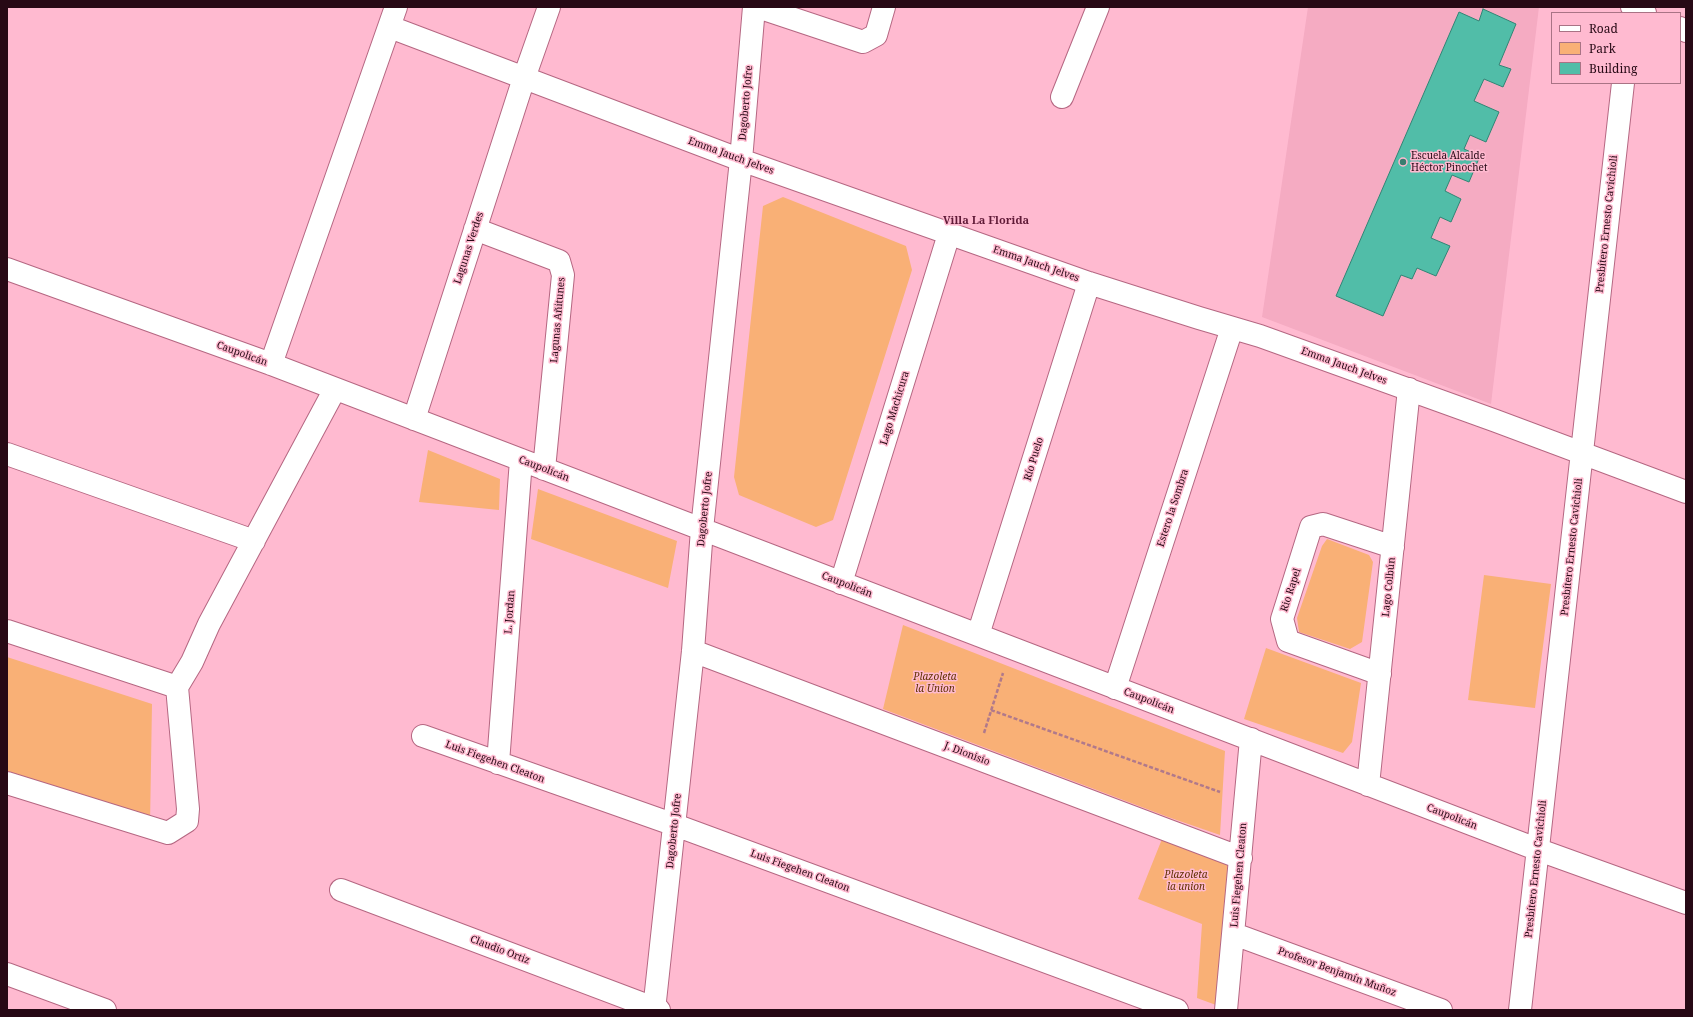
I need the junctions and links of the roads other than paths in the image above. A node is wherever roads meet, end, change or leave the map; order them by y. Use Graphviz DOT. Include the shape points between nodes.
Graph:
graph roads {
  1 [pos="548,7"];
  2 [pos="754,7"];
  3 [pos="758,7"];
  4 [pos="884,7"];
  5 [pos="1098,7"];
  6 [pos="1631,7"];
  7 [pos="1643,12"];
  8 [pos="393,17"];
  9 [pos="524,78"];
  10 [pos="1623,84"];
  11 [pos="1062,97"];
  12 [pos="741,160"];
  13 [pos="475,229"];
  14 [pos="949,234"];
  15 [pos="7,269"];
  16 [pos="1089,283"];
  17 [pos="1232,328"];
  18 [pos="271,364"];
  19 [pos="335,389"];
  20 [pos="1409,390"];
  21 [pos="414,419"];
  22 [pos="1582,453"];
  23 [pos="7,454"];
  24 [pos="521,460"];
  25 [pos="544,469"];
  26 [pos="1686,492"];
  27 [pos="702,530"];
  28 [pos="254,541"];
  29 [pos="1393,547"];
  30 [pos="841,583"];
  31 [pos="7,630"];
  32 [pos="978,635"];
  33 [pos="693,651"];
  34 [pos="1380,674"];
  35 [pos="177,687"];
  36 [pos="1115,688"];
  37 [pos="423,736"];
  38 [pos="1251,740"];
  39 [pos="498,763"];
  40 [pos="7,783"];
  41 [pos="1368,785"];
  42 [pos="675,825"];
  43 [pos="1539,850"];
  44 [pos="1241,858"];
  45 [pos="341,890"];
  46 [pos="1686,903"];
  47 [pos="1234,934"];
  48 [pos="7,974"];
  49 [pos="75,1005"];
  50 [pos="656,1009"];
  51 [pos="105,1010"];
  52 [pos="1177,1010"];
  53 [pos="1226,1010"];
  54 [pos="1441,1010"];
  55 [pos="1520,1010"];
  1 -- 9 [label="street, Lagunas Verdes"];
  2 -- 12 [label="street, Dagoberto Jofre"];
  3 -- 4 [label="street" via="863,42 876,35"];
  5 -- 11 [label="street"];
  6 -- 7 [label="street"];
  8 -- 9 [label="street, Emma Jauch Jelves"];
  8 -- 18 [label="street"];
  9 -- 12 [label="street, Emma Jauch Jelves"];
  9 -- 13 [label="street, Lagunas Verdes"];
  10 -- 22 [label="street, Presbítero Ernesto Cavichioli"];
  12 -- 14 [label="street, Emma Jauch Jelves"];
  12 -- 27 [label="street, Dagoberto Jofre"];
  13 -- 21 [label="street, Lagunas Verdes"];
  13 -- 25 [label="street, Lagunas Añitunes" via="559,261 563,275"];
  14 -- 16 [label="street, Emma Jauch Jelves"];
  14 -- 30 [label="street, Lago Machicura"];
  15 -- 18 [label="street, Caupolicán"];
  16 -- 17 [label="street, Emma Jauch Jelves"];
  16 -- 32 [label="street, Río Puelo"];
  17 -- 20 [label="street, Emma Jauch Jelves"];
  17 -- 36 [label="street, Estero la Sombra"];
  18 -- 19 [label="street, Caupolicán"];
  19 -- 21 [label="street, Caupolicán"];
  19 -- 28 [label="street"];
  20 -- 22 [label="street, Emma Jauch Jelves"];
  20 -- 29 [label="street, Lago Colbún"];
  21 -- 24 [label="street, Caupolicán"];
  22 -- 26 [label="street, Emma Jauch Jelves"];
  22 -- 43 [label="street, Presbítero Ernesto Cavichioli"];
  23 -- 28 [label="street"];
  24 -- 25 [label="street, Caupolicán"];
  24 -- 39 [label="street, L. Jordan"];
  25 -- 27 [label="street, Caupolicán"];
  27 -- 30 [label="street, Caupolicán"];
  27 -- 33 [label="street, Dagoberto Jofre"];
  28 -- 35 [label="street"];
  29 -- 34 [label="street, Lago Colbún"];
  29 -- 34 [label="street, Rio Rapel" via="1322,524 1311,527 1282,619 1288,641"];
  30 -- 32 [label="street, Caupolicán"];
  31 -- 35 [label="street"];
  32 -- 36 [label="street, Caupolicán"];
  33 -- 42 [label="street, Dagoberto Jofre"];
  33 -- 44 [label="street, J. Dionisio"];
  34 -- 41 [label="street, Lago Colbún"];
  35 -- 40 [label="street" via="188,809 187,821 168,833"];
  36 -- 38 [label="street, Caupolicán"];
  37 -- 39 [label="street, Luis Fiegehen Cleaton"];
  38 -- 41 [label="street, Caupolicán"];
  38 -- 44 [label="street, Luis Fiegehen Cleaton"];
  39 -- 42 [label="street, Luis Fiegehen Cleaton"];
  41 -- 43 [label="street, Caupolicán"];
  42 -- 50 [label="street, Dagoberto Jofre"];
  42 -- 52 [label="street, Luis Fiegehen Cleaton"];
  43 -- 46 [label="street, Caupolicán"];
  43 -- 55 [label="street, Presbítero Ernesto Cavichioli"];
  44 -- 47 [label="street, Luis Fiegehen Cleaton"];
  45 -- 50 [label="street, Claudio Ortiz"];
  47 -- 53 [label="street, Luis Fiegehen Cleaton"];
  47 -- 54 [label="street, Profesor Benjamín Muñoz"];
  48 -- 49 [label="street"];
  49 -- 51 [label="street"];
}
